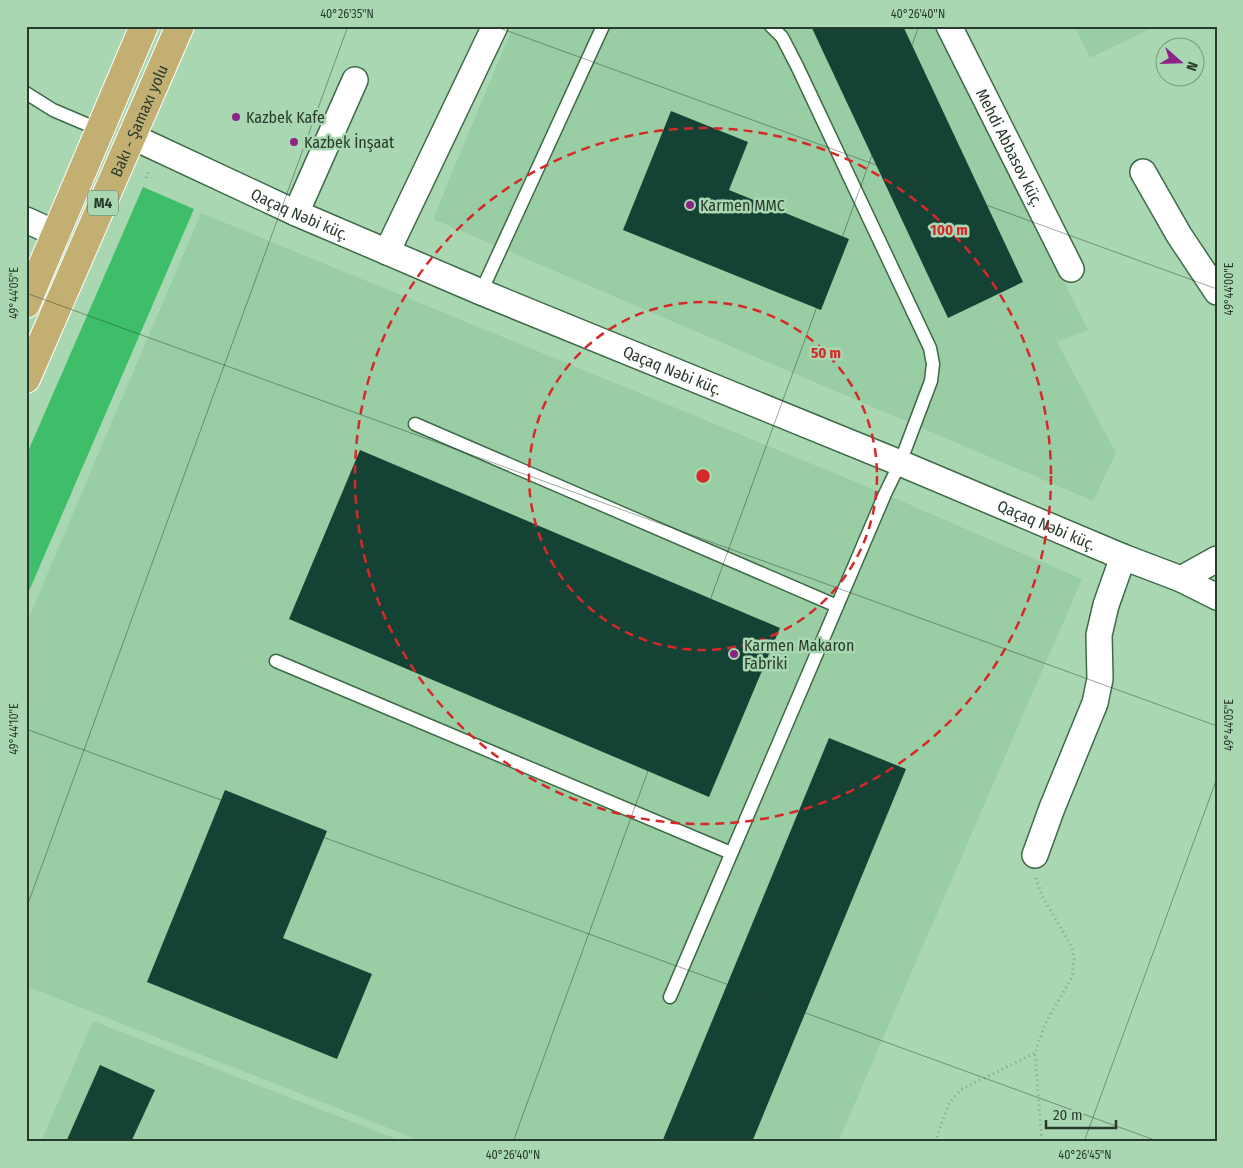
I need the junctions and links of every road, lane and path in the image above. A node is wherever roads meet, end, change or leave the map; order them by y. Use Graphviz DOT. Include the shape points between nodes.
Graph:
graph roads {
  1 [pos="144,26"];
  2 [pos="180,26"];
  3 [pos="496,26"];
  4 [pos="603,26"];
  5 [pos="772,26"];
  6 [pos="949,26"];
  7 [pos="355,80"];
  8 [pos="26,93"];
  9 [pos="100,130"];
  10 [pos="131,136"];
  11 [pos="1143,172"];
  12 [pos="296,213"];
  13 [pos="26,220"];
  14 [pos="57,234"];
  15 [pos="388,252"];
  16 [pos="1071,269"];
  17 [pos="481,292"];
  18 [pos="1217,292"];
  19 [pos="26,304"];
  20 [pos="26,380"];
  21 [pos="415,424"];
  22 [pos="900,463"];
  23 [pos="1123,557"];
  24 [pos="1217,559"];
  25 [pos="1181,579"];
  26 [pos="1217,597"];
  27 [pos="837,606"];
  28 [pos="276,661"];
  29 [pos="732,853"];
  30 [pos="1035,855"];
  31 [pos="670,997"];
  32 [pos="1035,1053"];
  33 [pos="935,1142"];
  34 [pos="1042,1142"];
  1 -- 9 [label="highway, Bakı - Şamaxı yolu / M4"];
  2 -- 10 [label="highway, Bakı - Şamaxı yolu / M4"];
  3 -- 15 [label="street"];
  4 -- 17 [label="lane"];
  5 -- 22 [label="lane" via="782,37 797,66 930,348 931,380"];
  6 -- 16 [label="street, Mehdi Abbasov küç."];
  7 -- 12 [label="street"];
  8 -- 9 [label="lane" via="53,110"];
  9 -- 14 [label="highway, Bakı - Şamaxı yolu / M4"];
  10 -- 12 [label="street, Qaçaq Nəbi küç."];
  10 -- 20 [label="highway, Bakı - Şamaxı yolu / M4"];
  11 -- 18 [label="street"];
  12 -- 15 [label="street, Qaçaq Nəbi küç."];
  13 -- 14 [label="street"];
  14 -- 19 [label="highway, Bakı - Şamaxı yolu / M4"];
  15 -- 17 [label="street, Qaçaq Nəbi küç."];
  17 -- 22 [label="street, Qaçaq Nəbi küç."];
  21 -- 27 [label="lane"];
  22 -- 23 [label="street, Qaçaq Nəbi küç."];
  22 -- 27 [label="lane"];
  23 -- 25 [label="street, Qaçaq Nəbi küç."];
  23 -- 30 [label="street" via="1098,635 1100,679 1095,703"];
  24 -- 25 [label="street"];
  25 -- 26 [label="street, Qaçaq Nəbi küç."];
  27 -- 29 [label="lane"];
  28 -- 29 [label="lane"];
  29 -- 31 [label="lane"];
  30 -- 32 [label="path" via="1036,876 1042,896 1072,947 1074,959 1072,977 1045,1024"];
  32 -- 33 [label="path" via="962,1089 949,1103"];
  32 -- 34 [label="path"];
}
